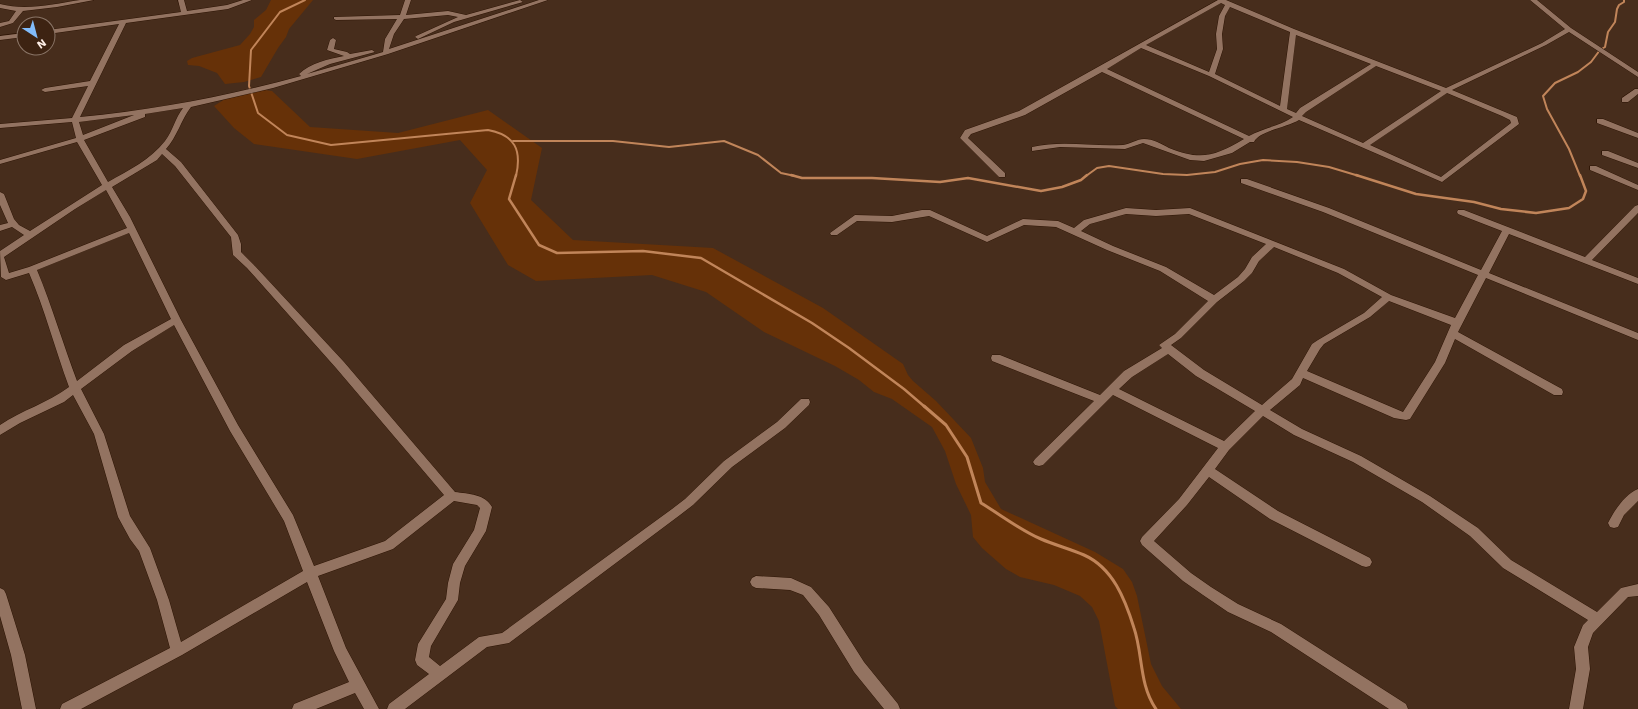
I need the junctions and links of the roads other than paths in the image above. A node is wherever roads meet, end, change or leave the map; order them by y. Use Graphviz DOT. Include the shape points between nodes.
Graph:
graph roads {
  1 [pos="91,0"];
  2 [pos="181,0"];
  3 [pos="249,0"];
  4 [pos="408,0"];
  5 [pos="525,0"];
  6 [pos="545,0"];
  7 [pos="1533,0"];
  8 [pos="1224,2"];
  9 [pos="0,6"];
  10 [pos="21,10"];
  11 [pos="184,13"];
  12 [pos="402,17"];
  13 [pos="466,17"];
  14 [pos="336,18"];
  15 [pos="123,22"];
  16 [pos="480,23"];
  17 [pos="0,25"];
  18 [pos="1569,29"];
  19 [pos="56,31"];
  20 [pos="1293,33"];
  21 [pos="16,36"];
  22 [pos="0,38"];
  23 [pos="333,40"];
  24 [pos="1141,45"];
  25 [pos="386,51"];
  26 [pos="348,56"];
  27 [pos="1375,64"];
  28 [pos="1102,69"];
  29 [pos="1211,75"];
  30 [pos="1638,75"];
  31 [pos="292,80"];
  32 [pos="94,83"];
  33 [pos="45,90"];
  34 [pos="1447,90"];
  35 [pos="1638,90"];
  36 [pos="1625,100"];
  37 [pos="189,105"];
  38 [pos="156,109"];
  39 [pos="1283,110"];
  40 [pos="1298,115"];
  41 [pos="74,120"];
  42 [pos="1600,121"];
  43 [pos="0,126"];
  44 [pos="1638,136"];
  45 [pos="79,139"];
  46 [pos="1251,140"];
  47 [pos="1365,145"];
  48 [pos="1035,149"];
  49 [pos="162,150"];
  50 [pos="1605,153"];
  51 [pos="0,162"];
  52 [pos="1638,166"];
  53 [pos="1593,168"];
  54 [pos="1002,175"];
  55 [pos="1244,181"];
  56 [pos="106,186"];
  57 [pos="1638,188"];
  58 [pos="0,194"];
  59 [pos="1638,208"];
  60 [pos="1461,212"];
  61 [pos="12,224"];
  62 [pos="0,228"];
  63 [pos="132,229"];
  64 [pos="1507,230"];
  65 [pos="1074,232"];
  66 [pos="834,234"];
  67 [pos="30,235"];
  68 [pos="1272,244"];
  69 [pos="0,257"];
  70 [pos="1586,261"];
  71 [pos="32,269"];
  72 [pos="1482,274"];
  73 [pos="1638,281"];
  74 [pos="1388,297"];
  75 [pos="1214,300"];
  76 [pos="176,320"];
  77 [pos="1457,323"];
  78 [pos="1453,333"];
  79 [pos="1638,337"];
  80 [pos="1169,349"];
  81 [pos="996,358"];
  82 [pos="1302,373"];
  83 [pos="75,388"];
  84 [pos="1112,390"];
  85 [pos="1558,392"];
  86 [pos="1101,400"];
  87 [pos="805,402"];
  88 [pos="1263,410"];
  89 [pos="0,432"];
  90 [pos="1225,447"];
  91 [pos="1039,462"];
  92 [pos="1208,470"];
  93 [pos="1638,494"];
  94 [pos="452,496"];
  95 [pos="1614,523"];
  96 [pos="1366,562"];
  97 [pos="312,573"];
  98 [pos="756,582"];
  99 [pos="1638,590"];
  100 [pos="0,594"];
  101 [pos="1597,619"];
  102 [pos="177,651"];
  103 [pos="439,674"];
  104 [pos="358,685"];
  105 [pos="29,709"];
  106 [pos="67,709"];
  107 [pos="299,709"];
  108 [pos="372,709"];
  109 [pos="394,709"];
  110 [pos="893,709"];
  111 [pos="1401,709"];
  112 [pos="1576,709"];
  1 -- 10 [label="street"];
  2 -- 11 [label="street"];
  3 -- 11 [label="street" via="228,7"];
  4 -- 12 [label="street"];
  5 -- 13 [label="street"];
  6 -- 16 [label="street"];
  7 -- 18 [label="street"];
  8 -- 20 [label="street"];
  8 -- 24 [label="street"];
  8 -- 29 [label="street" via="1219,34 1220,48"];
  9 -- 10 [label="street"];
  10 -- 17 [label="street" via="11,22"];
  11 -- 15 [label="street"];
  12 -- 13 [label="street" via="448,13"];
  12 -- 14 [label="street"];
  12 -- 25 [label="street" via="391,34"];
  13 -- 16 [label="street"];
  13 -- 25 [label="street"];
  15 -- 19 [label="street"];
  15 -- 32 [label="street"];
  16 -- 25 [label="street"];
  18 -- 30 [label="street"];
  18 -- 34 [label="street" via="1544,44"];
  20 -- 27 [label="street"];
  20 -- 39 [label="street"];
  21 -- 22 [label="street"];
  23 -- 26 [label="street" via="330,50"];
  24 -- 28 [label="street"];
  24 -- 29 [label="street"];
  25 -- 26 [label="street"];
  25 -- 31 [label="street"];
  26 -- 31 [label="street" via="316,66"];
  27 -- 34 [label="street"];
  27 -- 40 [label="street"];
  28 -- 46 [label="street"];
  28 -- 54 [label="street" via="1022,113 968,132 964,138"];
  29 -- 39 [label="street"];
  31 -- 37 [label="street"];
  32 -- 33 [label="street"];
  32 -- 41 [label="street"];
  34 -- 47 [label="street"];
  34 -- 47 [label="street" via="1505,114 1514,119 1515,124 1442,180"];
  35 -- 36 [label="street"];
  37 -- 38 [label="street"];
  37 -- 49 [label="street"];
  38 -- 41 [label="street"];
  38 -- 45 [label="street"];
  39 -- 40 [label="street"];
  40 -- 46 [label="street" via="1289,123 1262,132"];
  40 -- 47 [label="street"];
  41 -- 43 [label="street"];
  41 -- 45 [label="street"];
  42 -- 44 [label="street"];
  45 -- 51 [label="street"];
  45 -- 56 [label="street"];
  46 -- 48 [label="street" via="1204,159 1193,158 1142,141 1125,147 1060,145"];
  49 -- 56 [label="street" via="143,165"];
  49 -- 94 [label="street" via="178,164 235,237 236,253 340,365"];
  50 -- 52 [label="street"];
  53 -- 57 [label="street"];
  55 -- 72 [label="street" via="1326,210"];
  56 -- 63 [label="street"];
  56 -- 67 [label="street"];
  58 -- 61 [label="street"];
  59 -- 70 [label="street"];
  60 -- 64 [label="street"];
  61 -- 62 [label="street"];
  61 -- 67 [label="street"];
  63 -- 71 [label="street"];
  63 -- 76 [label="street"];
  64 -- 70 [label="street"];
  64 -- 72 [label="street"];
  65 -- 66 [label="street" via="1058,224 1023,222 987,238 930,213 922,213 892,219 855,218"];
  65 -- 68 [label="street" via="1087,222 1126,211 1181,211 1197,214"];
  65 -- 75 [label="street" via="1163,269"];
  67 -- 69 [label="street"];
  68 -- 74 [label="street" via="1340,272"];
  68 -- 75 [label="street" via="1241,279"];
  69 -- 71 [label="street" via="6,278"];
  70 -- 73 [label="street"];
  71 -- 83 [label="street"];
  72 -- 77 [label="street"];
  72 -- 79 [label="street"];
  74 -- 77 [label="street"];
  74 -- 82 [label="street" via="1359,320 1321,342"];
  75 -- 80 [label="street" via="1178,336 1164,345"];
  76 -- 83 [label="street" via="128,348"];
  76 -- 97 [label="street" via="234,428 289,519"];
  77 -- 78 [label="street"];
  78 -- 82 [label="street" via="1440,363 1406,416 1398,415"];
  78 -- 85 [label="street"];
  80 -- 84 [label="street" via="1134,370"];
  80 -- 88 [label="street" via="1200,373"];
  81 -- 86 [label="street"];
  82 -- 88 [label="street" via="1296,382"];
  83 -- 89 [label="street" via="60,399 16,420"];
  83 -- 102 [label="street" via="99,434 124,517 144,548 163,600"];
  84 -- 86 [label="street"];
  84 -- 90 [label="street"];
  86 -- 91 [label="street"];
  87 -- 103 [label="street" via="781,425 728,464 689,502 562,598 504,639 484,641"];
  88 -- 90 [label="street"];
  88 -- 101 [label="street" via="1298,432 1364,463 1426,499 1474,532 1507,564"];
  90 -- 92 [label="street"];
  92 -- 96 [label="street" via="1274,515"];
  92 -- 111 [label="street" via="1183,502 1146,541 1207,591 1233,608 1276,628"];
  93 -- 95 [label="street" via="1620,512"];
  94 -- 97 [label="street" via="389,545"];
  94 -- 103 [label="street" via="480,501 486,507 480,531 459,564 452,600 425,644 422,660"];
  97 -- 102 [label="street"];
  97 -- 104 [label="street" via="341,651"];
  98 -- 110 [label="street" via="791,584 806,591 824,611 859,667"];
  99 -- 101 [label="street" via="1625,592"];
  100 -- 105 [label="street" via="18,655"];
  101 -- 112 [label="street" via="1588,629 1581,647 1583,668"];
  102 -- 106 [label="street"];
  103 -- 109 [label="street"];
  104 -- 107 [label="street"];
  104 -- 108 [label="street"];
}
